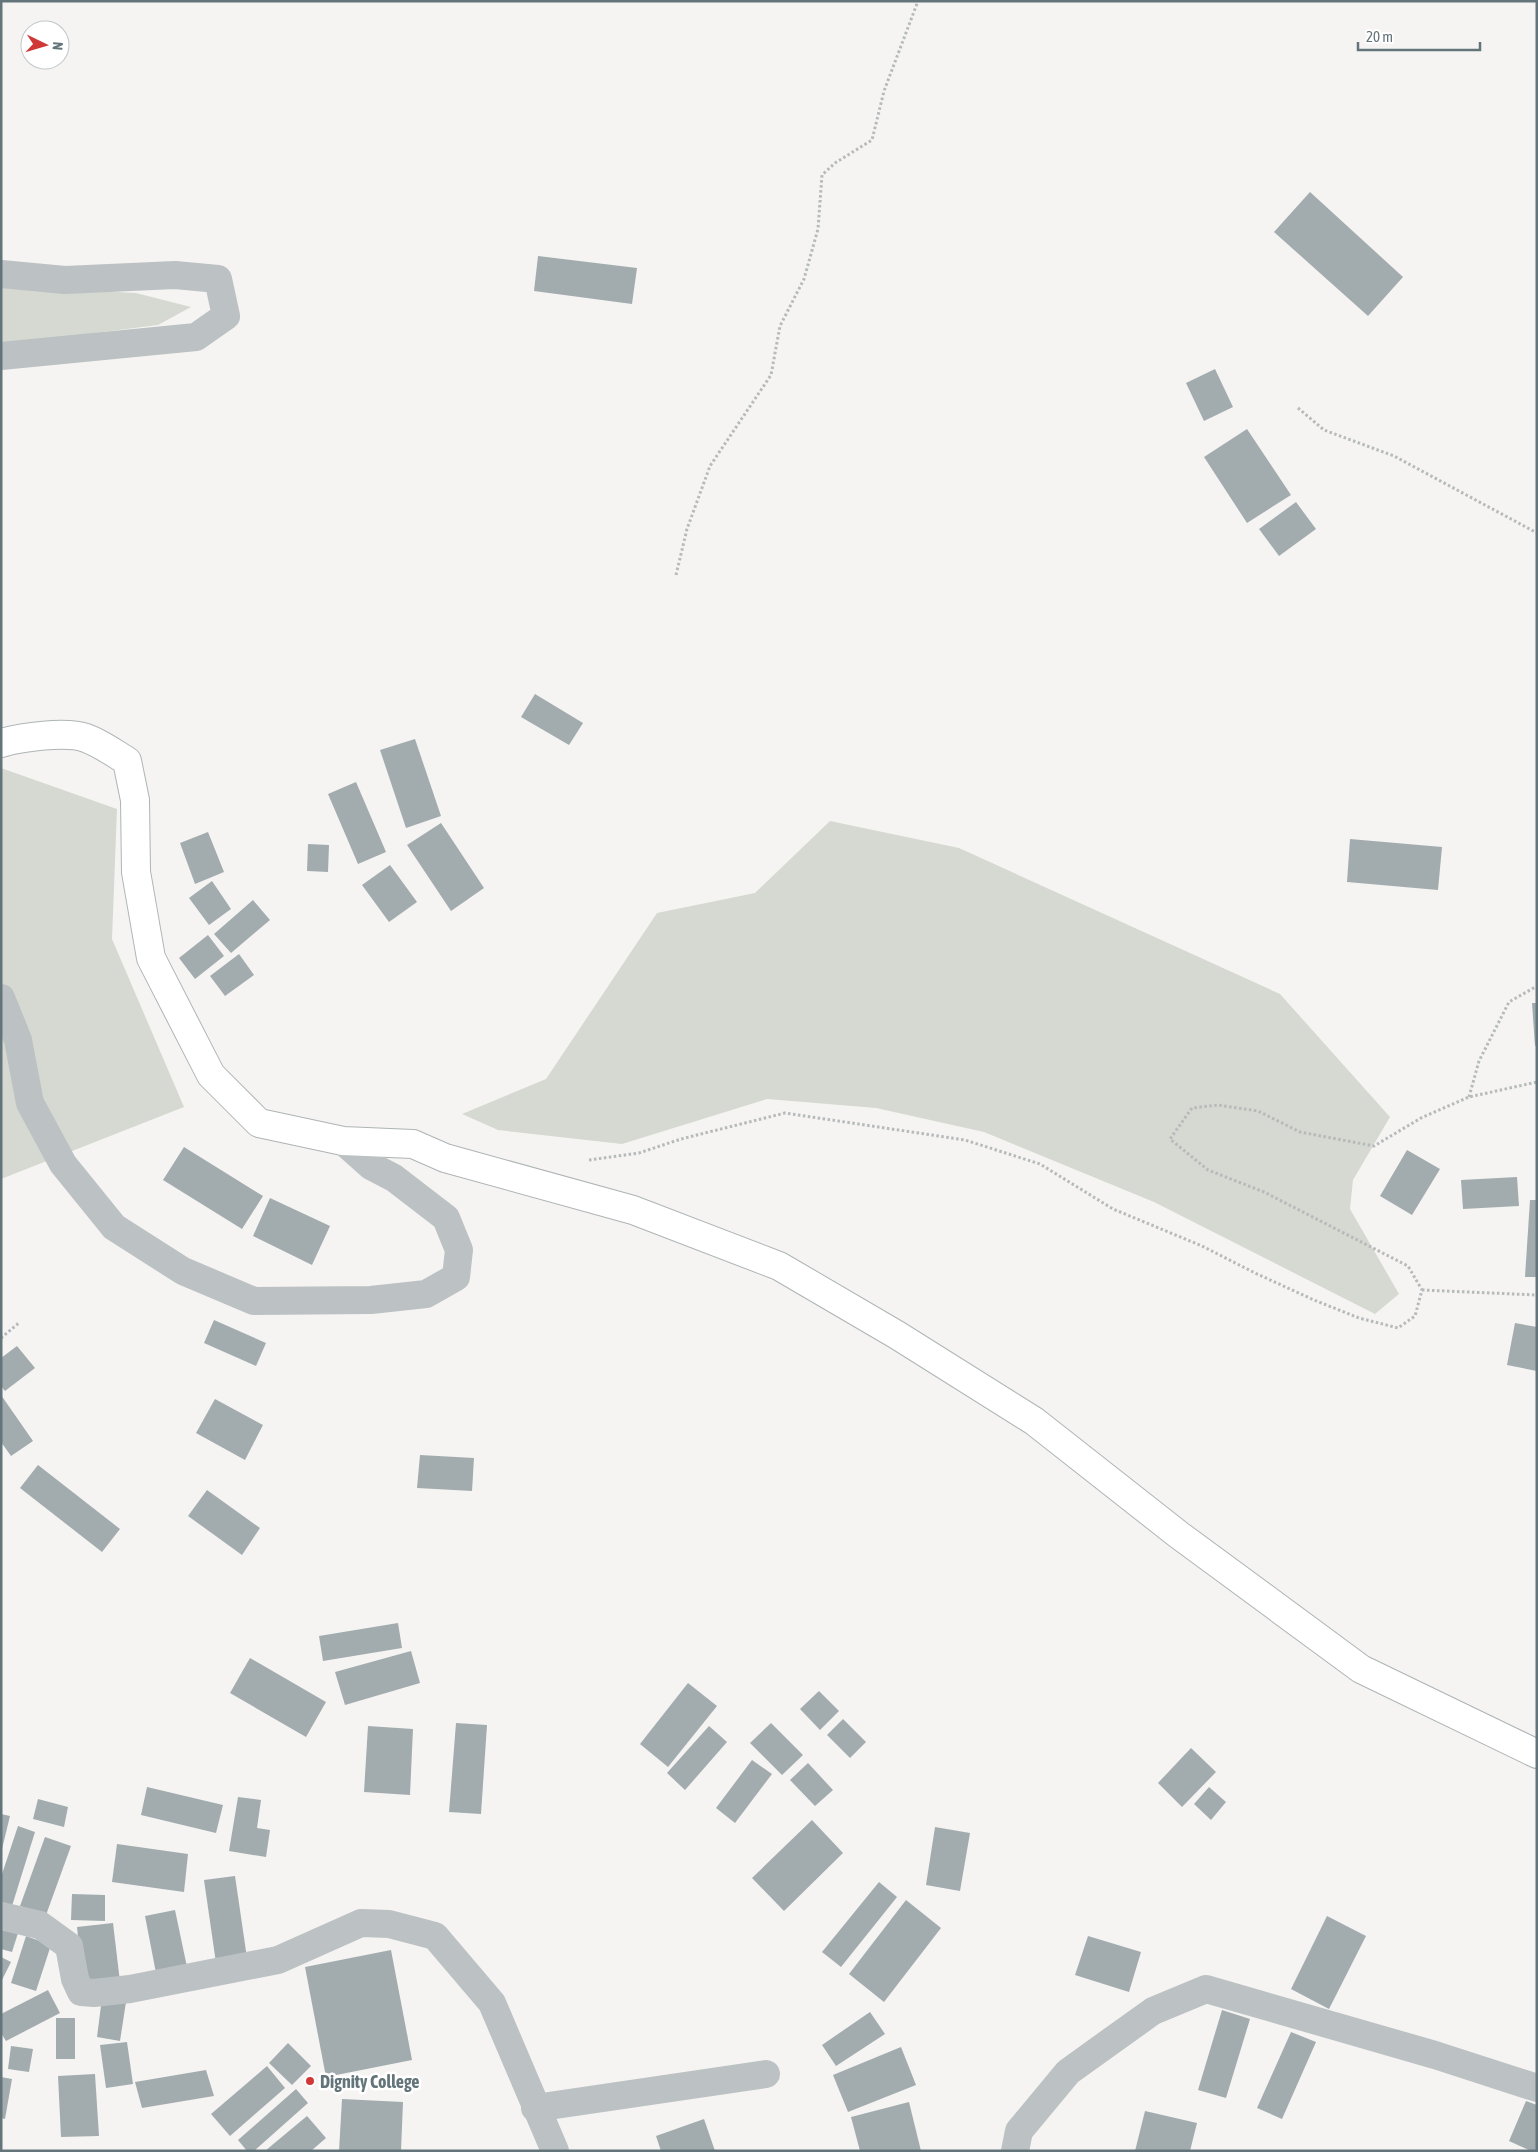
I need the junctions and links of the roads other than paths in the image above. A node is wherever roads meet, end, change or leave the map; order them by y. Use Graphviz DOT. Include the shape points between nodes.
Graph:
graph roads {
  1 [pos="1,274"];
  2 [pos="1,356"];
  3 [pos="1,743"];
  4 [pos="1,998"];
  5 [pos="343,1141"];
  6 [pos="1537,1754"];
  7 [pos="1,1916"];
  8 [pos="766,2074"];
  9 [pos="1537,2088"];
  10 [pos="535,2108"];
  11 [pos="555,2151"];
  12 [pos="1014,2151"];
  1 -- 2 [label="street" via="65,280 175,275 218,279 226,316 196,337"];
  3 -- 5 [label="main road" via="49,736 85,738 127,760 135,800 136,872 151,958 212,1075 259,1124"];
  4 -- 5 [label="street" via="18,1040 30,1103 63,1164 114,1227 183,1271 254,1301 371,1300 426,1294 456,1277 459,1250 446,1218 394,1178 371,1166"];
  5 -- 6 [label="main road" via="413,1144 445,1158 633,1210 779,1266 1034,1421 1179,1536 1361,1669"];
  7 -- 10 [label="street" via="40,1925 69,1946 75,1979 82,1992 94,1993 278,1960 361,1923 389,1924 435,1936 492,2003"];
  8 -- 10 [label="street"];
  9 -- 12 [label="street" via="1206,1989 1153,2011 1068,2072 1019,2131"];
  10 -- 11 [label="street"];
}
